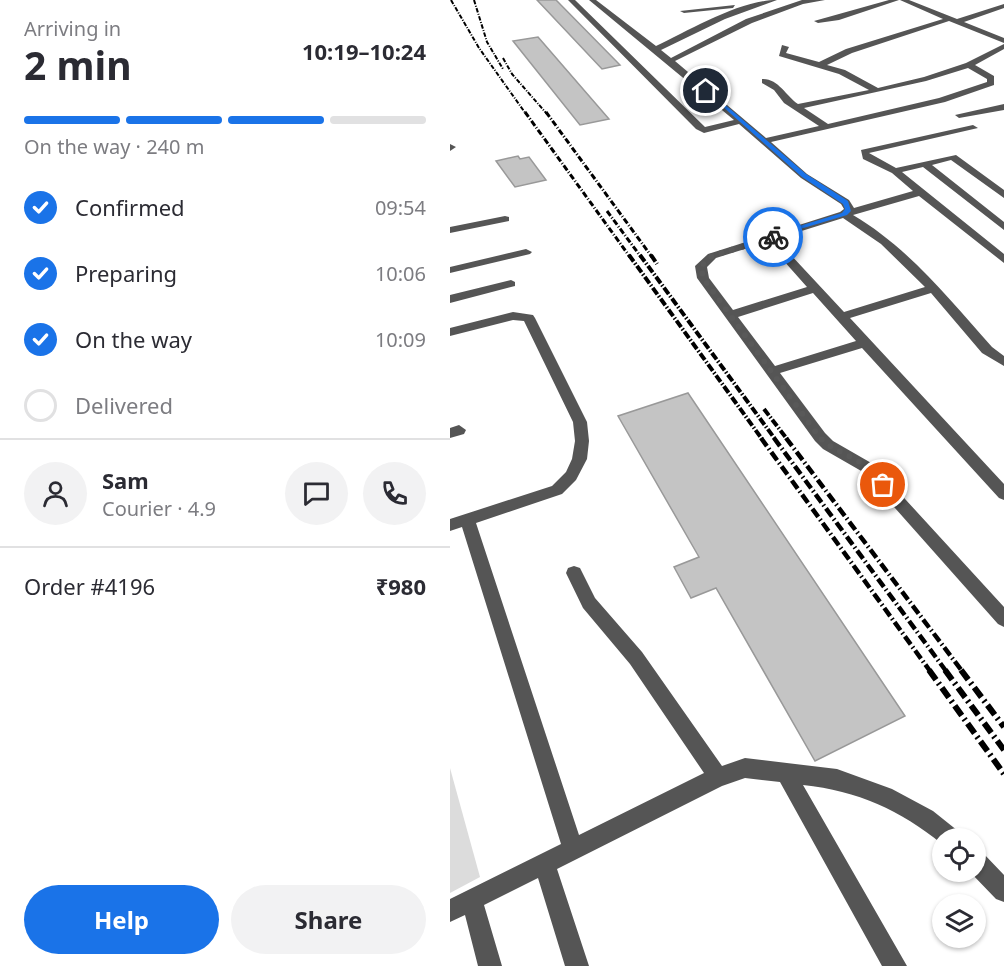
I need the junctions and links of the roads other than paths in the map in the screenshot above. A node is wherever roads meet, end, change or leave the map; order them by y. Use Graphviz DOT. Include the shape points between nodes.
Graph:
graph roads {
  1 [pos="571,0"];
  2 [pos="592,0"];
  3 [pos="727,0"];
  4 [pos="774,0"];
  5 [pos="822,0"];
  6 [pos="896,0"];
  7 [pos="903,0"];
  8 [pos="1004,6"];
  9 [pos="737,8"];
  10 [pos="684,11"];
  11 [pos="953,20"];
  12 [pos="818,21"];
  13 [pos="1004,41"];
  14 [pos="1004,46"];
  15 [pos="784,47"];
  16 [pos="655,50"];
  17 [pos="670,61"];
  18 [pos="820,64"];
  19 [pos="969,65"];
  20 [pos="765,81"];
  21 [pos="985,85"];
  22 [pos="876,90"];
  23 [pos="994,92"];
  24 [pos="798,107"];
  25 [pos="1004,107"];
  26 [pos="959,115"];
  27 [pos="741,122"];
  28 [pos="827,127"];
  29 [pos="973,128"];
  30 [pos="764,141"];
  31 [pos="925,164"];
  32 [pos="896,171"];
  33 [pos="921,192"];
  34 [pos="1004,195"];
  35 [pos="844,214"];
  36 [pos="505,219"];
  37 [pos="1004,227"];
  38 [pos="450,230"];
  39 [pos="769,238"];
  40 [pos="526,252"];
  41 [pos="1004,260"];
  42 [pos="450,270"];
  43 [pos="511,284"];
  44 [pos="815,288"];
  45 [pos="931,289"];
  46 [pos="450,299"];
  47 [pos="730,315"];
  48 [pos="841,317"];
  49 [pos="450,332"];
  50 [pos="864,343"];
  51 [pos="1004,362"];
  52 [pos="772,371"];
  53 [pos="1004,494"];
  54 [pos="458,522"];
  55 [pos="574,573"];
  56 [pos="1004,619"];
  57 [pos="785,772"];
  58 [pos="718,777"];
  59 [pos="938,828"];
  60 [pos="573,849"];
  61 [pos="544,863"];
  62 [pos="986,872"];
  63 [pos="1004,891"];
  64 [pos="472,900"];
  65 [pos="450,911"];
  66 [pos="490,966"];
  67 [pos="578,966"];
  68 [pos="895,966"];
  1 -- 27 [label="street" via="699,127 704,130"];
  2 -- 16 [label="street"];
  3 -- 9 [label="street"];
  4 -- 9 [label="street"];
  5 -- 17 [label="street" via="802,2 749,21"];
  6 -- 12 [label="street"];
  7 -- 11 [label="street"];
  8 -- 11 [label="street"];
  9 -- 10 [label="street"];
  9 -- 16 [label="street"];
  11 -- 13 [label="street"];
  11 -- 18 [label="street" via="849,51"];
  14 -- 19 [label="street"];
  15 -- 18 [label="street" via="782,54"];
  16 -- 17 [label="street"];
  17 -- 27 [label="street"];
  18 -- 22 [label="street"];
  19 -- 21 [label="street" via="991,78 991,83"];
  19 -- 22 [label="street"];
  20 -- 24 [label="street"];
  21 -- 23 [label="street"];
  21 -- 28 [label="street" via="942,100"];
  22 -- 24 [label="street"];
  24 -- 28 [label="street"];
  25 -- 26 [label="street"];
  27 -- 30 [label="street"];
  28 -- 30 [label="street"];
  29 -- 32 [label="street" via="864,152 866,157"];
  30 -- 35 [label="street" via="804,176 845,202 849,209"];
  31 -- 32 [label="street"];
  31 -- 34 [label="street" via="953,157"];
  31 -- 37 [label="street"];
  32 -- 33 [label="street"];
  33 -- 35 [label="street"];
  33 -- 41 [label="street"];
  35 -- 39 [label="street"];
  35 -- 45 [label="street" via="893,248"];
  36 -- 38 [label="street"];
  39 -- 44 [label="street"];
  39 -- 47 [label="street" via="712,256 701,266 703,278"];
  40 -- 42 [label="street"];
  43 -- 46 [label="street"];
  44 -- 47 [label="street"];
  44 -- 48 [label="street"];
  45 -- 48 [label="street"];
  45 -- 51 [label="street" via="987,350"];
  47 -- 52 [label="street"];
  48 -- 50 [label="street"];
  49 -- 54 [label="street" via="513,316 529,318 583,434 582,449 570,481 557,490"];
  50 -- 52 [label="street"];
  50 -- 53 [label="street"];
  52 -- 56 [label="street" via="820,438 867,468"];
  54 -- 60 [label="street"];
  55 -- 58 [label="street" via="589,603 636,658"];
  57 -- 58 [label="street" via="745,768"];
  57 -- 59 [label="street" via="837,779 885,796"];
  57 -- 68 [label="street"];
  58 -- 60 [label="street"];
  60 -- 61 [label="street"];
  61 -- 64 [label="street"];
  61 -- 67 [label="street"];
  62 -- 63 [label="street"];
  64 -- 65 [label="street"];
  64 -- 66 [label="street"];
}
